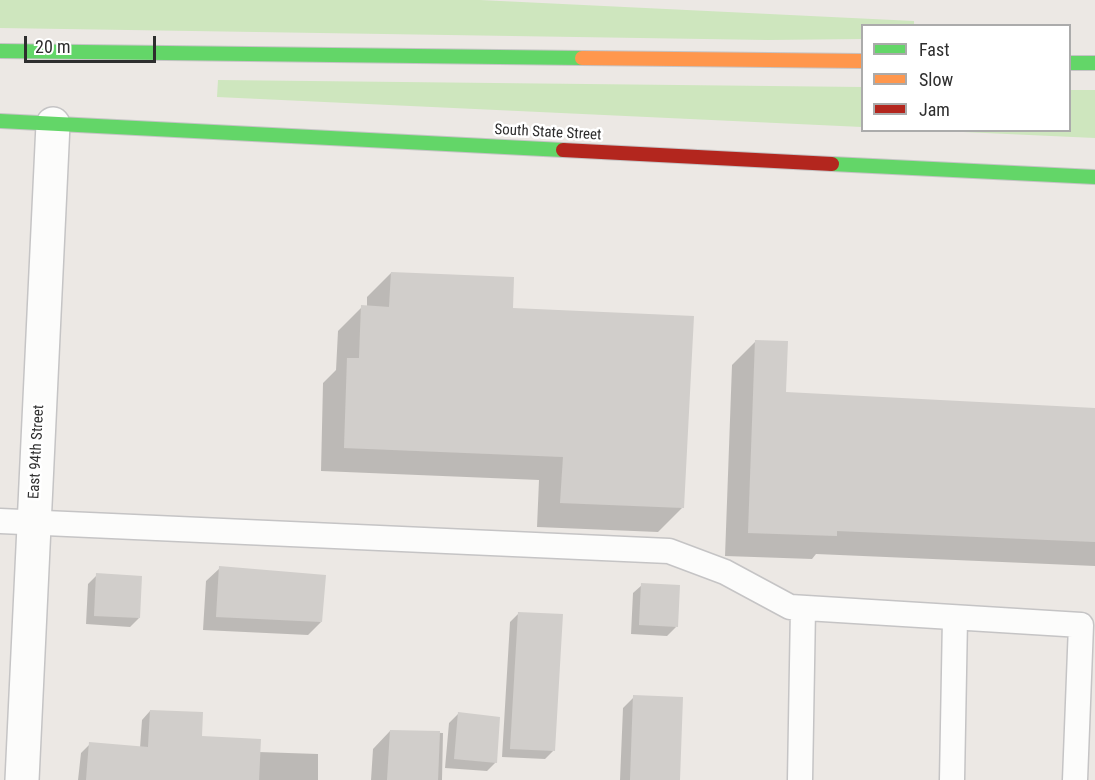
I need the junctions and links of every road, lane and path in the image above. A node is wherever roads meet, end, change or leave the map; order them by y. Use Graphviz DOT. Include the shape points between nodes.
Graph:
graph roads {
  1 [pos="0,51"];
  2 [pos="861,61"];
  3 [pos="1071,63"];
  4 [pos="1095,63"];
  5 [pos="0,121"];
  6 [pos="53,124"];
  7 [pos="1095,177"];
  8 [pos="0,521"];
  9 [pos="34,522"];
  10 [pos="803,608"];
  11 [pos="955,618"];
  12 [pos="22,780"];
  13 [pos="800,780"];
  14 [pos="952,780"];
  15 [pos="1075,780"];
  1 -- 2 [label="main road"];
  3 -- 4 [label="main road"];
  5 -- 6 [label="main road, South State Street"];
  6 -- 7 [label="main road, South State Street"];
  6 -- 9 [label="street, East 94th Street"];
  8 -- 9 [label="lane"];
  9 -- 10 [label="lane" via="669,551 725,572 790,607"];
  9 -- 12 [label="street, East 94th Street"];
  10 -- 11 [label="lane"];
  10 -- 13 [label="lane"];
  11 -- 14 [label="lane"];
  11 -- 15 [label="lane" via="1081,625"];
}
